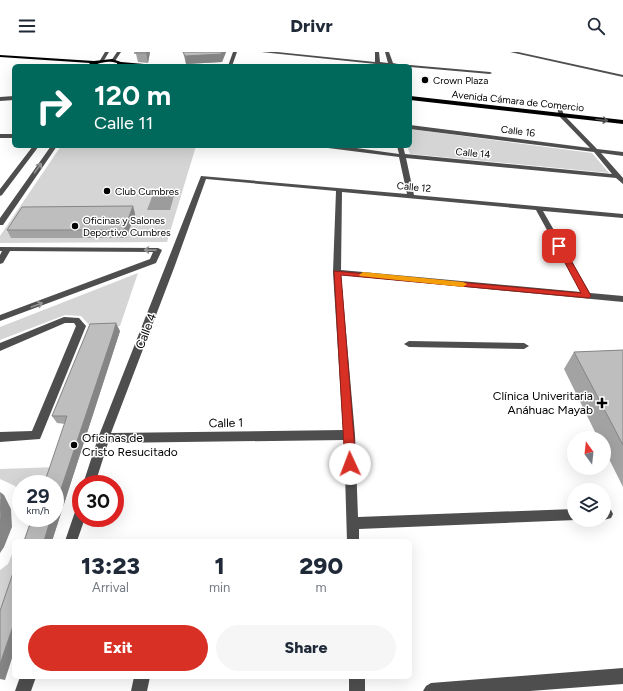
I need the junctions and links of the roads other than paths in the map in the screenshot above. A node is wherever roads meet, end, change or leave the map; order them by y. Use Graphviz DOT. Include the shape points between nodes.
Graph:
graph roads {
  1 [pos="107,52"];
  2 [pos="119,52"];
  3 [pos="235,52"];
  4 [pos="263,52"];
  5 [pos="377,52"];
  6 [pos="387,52"];
  7 [pos="512,52"];
  8 [pos="0,56"];
  9 [pos="0,60"];
  10 [pos="101,60"];
  11 [pos="113,60"];
  12 [pos="94,62"];
  13 [pos="49,64"];
  14 [pos="92,64"];
  15 [pos="119,64"];
  16 [pos="231,64"];
  17 [pos="369,64"];
  18 [pos="378,64"];
  19 [pos="390,64"];
  20 [pos="412,66"];
  21 [pos="490,73"];
  22 [pos="623,76"];
  23 [pos="412,92"];
  24 [pos="0,98"];
  25 [pos="12,98"];
  26 [pos="412,98"];
  27 [pos="560,112"];
  28 [pos="623,116"];
  29 [pos="623,122"];
  30 [pos="412,127"];
  31 [pos="0,136"];
  32 [pos="12,136"];
  33 [pos="35,148"];
  34 [pos="52,148"];
  35 [pos="343,148"];
  36 [pos="401,148"];
  37 [pos="595,150"];
  38 [pos="623,154"];
  39 [pos="403,156"];
  40 [pos="617,176"];
  41 [pos="203,177"];
  42 [pos="623,182"];
  43 [pos="13,185"];
  44 [pos="339,190"];
  45 [pos="0,194"];
  46 [pos="412,196"];
  47 [pos="538,208"];
  48 [pos="623,216"];
  49 [pos="0,223"];
  50 [pos="4,249"];
  51 [pos="0,261"];
  52 [pos="337,272"];
  53 [pos="587,296"];
  54 [pos="623,299"];
  55 [pos="0,318"];
  56 [pos="409,344"];
  57 [pos="524,346"];
  58 [pos="0,347"];
  59 [pos="349,435"];
  60 [pos="0,437"];
  61 [pos="104,438"];
  62 [pos="92,475"];
  63 [pos="567,515"];
  64 [pos="353,523"];
  65 [pos="76,527"];
  66 [pos="72,539"];
  67 [pos="353,539"];
  68 [pos="623,676"];
  69 [pos="27,679"];
  70 [pos="142,679"];
  71 [pos="357,679"];
  72 [pos="23,691"];
  73 [pos="139,691"];
  74 [pos="357,691"];
  75 [pos="431,691"];
  1 -- 10 [label="street"];
  2 -- 11 [label="street"];
  3 -- 16 [label="street"];
  4 -- 17 [label="street"];
  5 -- 18 [label="street"];
  6 -- 19 [label="street"];
  7 -- 22 [label="street"];
  8 -- 12 [label="main road"];
  9 -- 13 [label="main road"];
  10 -- 11 [label="main road"];
  10 -- 12 [label="main road"];
  11 -- 15 [label="main road"];
  12 -- 14 [label="main road"];
  20 -- 21 [label="street"];
  23 -- 27 [label="main road, Avenida Cámara de Comercio"];
  24 -- 25 [label="street"];
  26 -- 27 [label="main road, Avenida Cámara de Comercio"];
  27 -- 28 [label="main road, Avenida Cámara de Comercio"];
  27 -- 29 [label="main road, Avenida Cámara de Comercio, one-way"];
  27 -- 37 [label="street"];
  30 -- 37 [label="street, Calle 16"];
  31 -- 32 [label="street"];
  33 -- 43 [label="street"];
  43 -- 34 [label="street, one-way"];
  35 -- 39 [label="street, Calle 14"];
  36 -- 39 [label="street"];
  37 -- 38 [label="street, Calle 16"];
  37 -- 40 [label="street"];
  39 -- 40 [label="street, Calle 14"];
  39 -- 46 [label="street"];
  40 -- 42 [label="street"];
  41 -- 44 [label="street, Calle 12"];
  41 -- 61 [label="street, Calle 4"];
  43 -- 45 [label="street"];
  43 -- 49 [label="street"];
  44 -- 46 [label="street, Calle 12"];
  44 -- 52 [label="street"];
  46 -- 47 [label="street, Calle 12"];
  47 -- 48 [label="street, Calle 12"];
  47 -- 53 [label="street"];
  50 -- 51 [label="street"];
  55 -- 50 [label="street, one-way" via="153,261 158,250"];
  52 -- 53 [label="street"];
  52 -- 59 [label="street"];
  53 -- 54 [label="street"];
  56 -- 57 [label="street"];
  58 -- 60 [label="street" via="64,320 76,320 81,326 36,436"];
  59 -- 61 [label="street, Calle 1"];
  59 -- 64 [label="street"];
  61 -- 62 [label="street, Calle 4"];
  63 -- 64 [label="street"];
  64 -- 67 [label="street"];
  65 -- 66 [label="street"];
  68 -- 75 [label="street"];
  69 -- 72 [label="street"];
  70 -- 73 [label="street"];
  71 -- 74 [label="street"];
}
